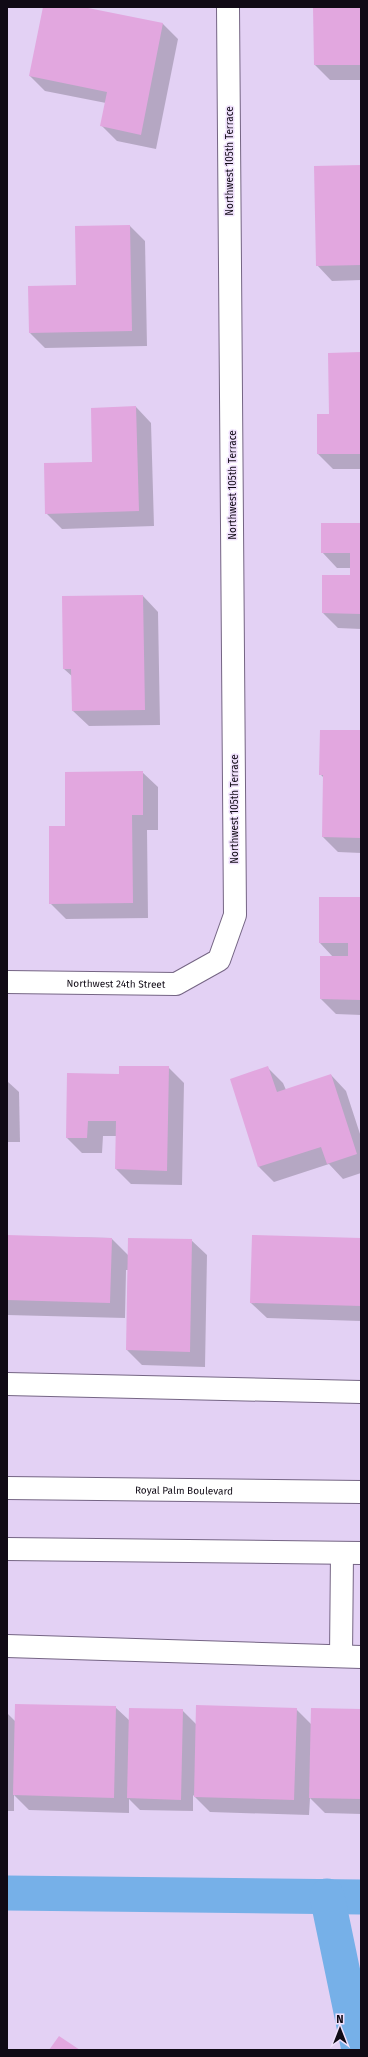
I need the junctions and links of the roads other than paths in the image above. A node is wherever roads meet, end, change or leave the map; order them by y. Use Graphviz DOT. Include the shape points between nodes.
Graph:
graph roads {
  1 [pos="228,7"];
  2 [pos="219,960"];
  3 [pos="7,982"];
  4 [pos="7,1384"];
  5 [pos="361,1392"];
  6 [pos="7,1488"];
  7 [pos="361,1492"];
  8 [pos="7,1549"];
  9 [pos="351,1553"];
  10 [pos="7,1646"];
  11 [pos="351,1656"];
  1 -- 2 [label="street, Northwest 105th Terrace" via="235,915"];
  2 -- 3 [label="street, Northwest 24th Street" via="176,984"];
  4 -- 5 [label="street"];
  6 -- 7 [label="street, Royal Palm Boulevard"];
  8 -- 9 [label="street"];
  9 -- 11 [label="street"];
  10 -- 11 [label="street"];
}
